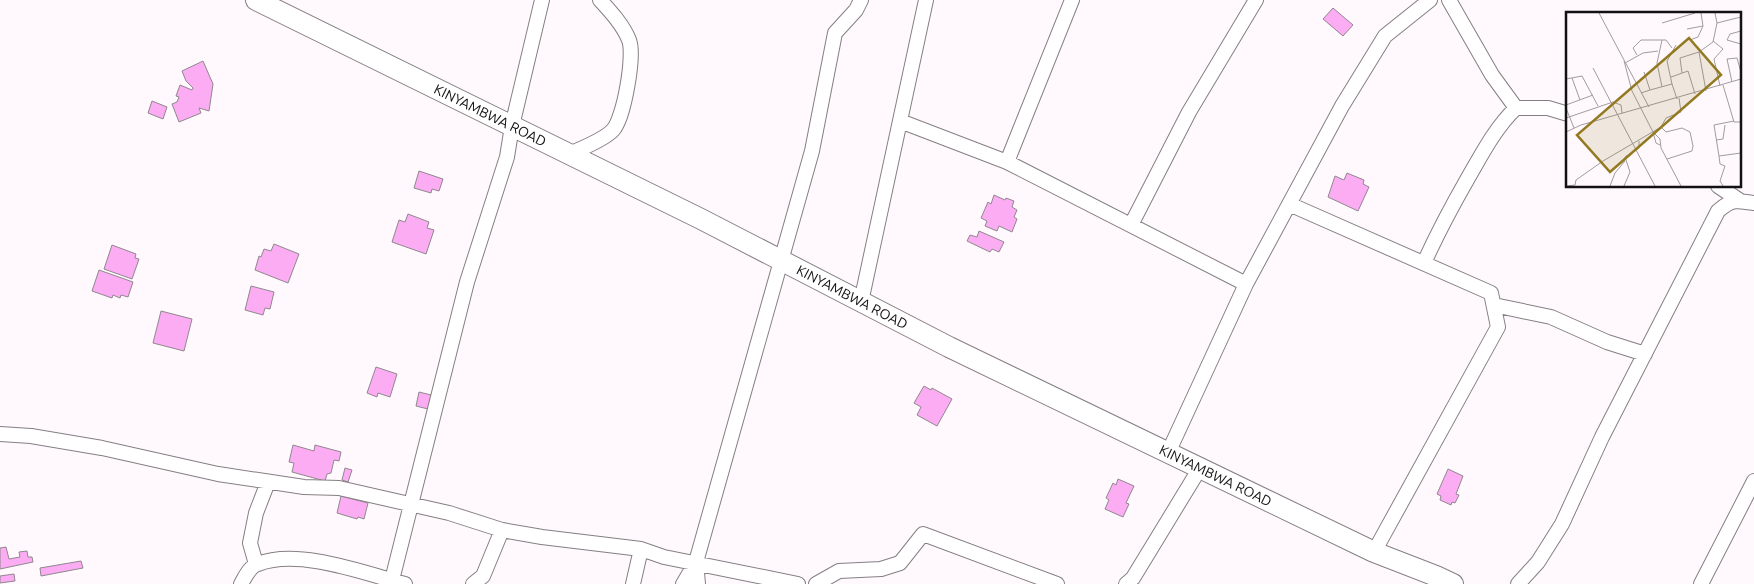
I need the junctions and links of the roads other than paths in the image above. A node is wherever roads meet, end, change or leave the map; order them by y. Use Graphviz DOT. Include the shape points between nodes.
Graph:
graph roads {
  1 [pos="256,0"];
  2 [pos="542,0"];
  3 [pos="600,0"];
  4 [pos="860,0"];
  5 [pos="926,0"];
  6 [pos="1072,0"];
  7 [pos="1256,0"];
  8 [pos="1430,0"];
  9 [pos="1449,0"];
  10 [pos="1516,108"];
  11 [pos="1566,113"];
  12 [pos="900,121"];
  13 [pos="512,126"];
  14 [pos="570,154"];
  15 [pos="1007,162"];
  16 [pos="1721,188"];
  17 [pos="1739,200"];
  18 [pos="1754,202"];
  19 [pos="1289,204"];
  20 [pos="1131,225"];
  21 [pos="781,260"];
  22 [pos="1424,264"];
  23 [pos="1246,284"];
  24 [pos="861,302"];
  25 [pos="1494,305"];
  26 [pos="1645,354"];
  27 [pos="0,434"];
  28 [pos="1168,453"];
  29 [pos="1200,468"];
  30 [pos="1754,481"];
  31 [pos="268,482"];
  32 [pos="411,504"];
  33 [pos="502,530"];
  34 [pos="641,549"];
  35 [pos="1374,552"];
  36 [pos="696,562"];
  37 [pos="256,564"];
  38 [pos="396,583"];
  39 [pos="241,584"];
  40 [pos="473,584"];
  41 [pos="633,584"];
  42 [pos="683,584"];
  43 [pos="698,584"];
  44 [pos="798,584"];
  45 [pos="816,584"];
  46 [pos="1057,584"];
  47 [pos="1126,584"];
  48 [pos="1454,584"];
  49 [pos="1518,584"];
  50 [pos="1701,584"];
  1 -- 13 [label="street, KINYAMBWA ROAD"];
  2 -- 13 [label="street"];
  3 -- 14 [label="street" via="616,18 630,42 631,68 625,99 614,130"];
  4 -- 21 [label="street" via="856,10 836,33 812,151"];
  5 -- 12 [label="street"];
  6 -- 15 [label="street"];
  7 -- 20 [label="street" via="1189,112"];
  8 -- 19 [label="street" via="1385,36 1342,106"];
  9 -- 10 [label="street" via="1492,75"];
  10 -- 11 [label="street" via="1548,108"];
  10 -- 22 [label="street" via="1504,119 1480,157"];
  12 -- 15 [label="street"];
  12 -- 24 [label="street"];
  13 -- 14 [label="street, KINYAMBWA ROAD"];
  13 -- 32 [label="street" via="507,158 467,282"];
  14 -- 21 [label="street, KINYAMBWA ROAD"];
  15 -- 20 [label="street"];
  16 -- 17 [label="street"];
  17 -- 18 [label="street"];
  17 -- 26 [label="street" via="1728,202 1718,211"];
  19 -- 22 [label="street"];
  19 -- 23 [label="street"];
  20 -- 23 [label="street"];
  21 -- 24 [label="street, KINYAMBWA ROAD"];
  21 -- 36 [label="street"];
  22 -- 25 [label="street" via="1491,294"];
  23 -- 28 [label="street"];
  24 -- 28 [label="street, KINYAMBWA ROAD"];
  25 -- 26 [label="street" via="1551,317 1607,342"];
  25 -- 35 [label="street" via="1498,327"];
  26 -- 49 [label="street" via="1602,436 1562,524 1538,562"];
  27 -- 31 [label="street" via="102,448"];
  28 -- 29 [label="street, KINYAMBWA ROAD"];
  29 -- 35 [label="street, KINYAMBWA ROAD"];
  29 -- 47 [label="street" via="1133,578"];
  30 -- 50 [label="street"];
  31 -- 32 [label="street" via="339,488"];
  31 -- 37 [label="street" via="256,513 250,543"];
  32 -- 33 [label="street"];
  32 -- 38 [label="street"];
  33 -- 34 [label="street"];
  33 -- 40 [label="street" via="483,576"];
  34 -- 36 [label="street"];
  34 -- 41 [label="street"];
  35 -- 48 [label="street, KINYAMBWA ROAD"];
  36 -- 42 [label="street"];
  36 -- 43 [label="street"];
  36 -- 44 [label="street"];
  37 -- 38 [label="street" via="285,558 334,564"];
  37 -- 39 [label="street"];
  45 -- 46 [label="street" via="839,571 881,570 900,563 923,534"];
}
